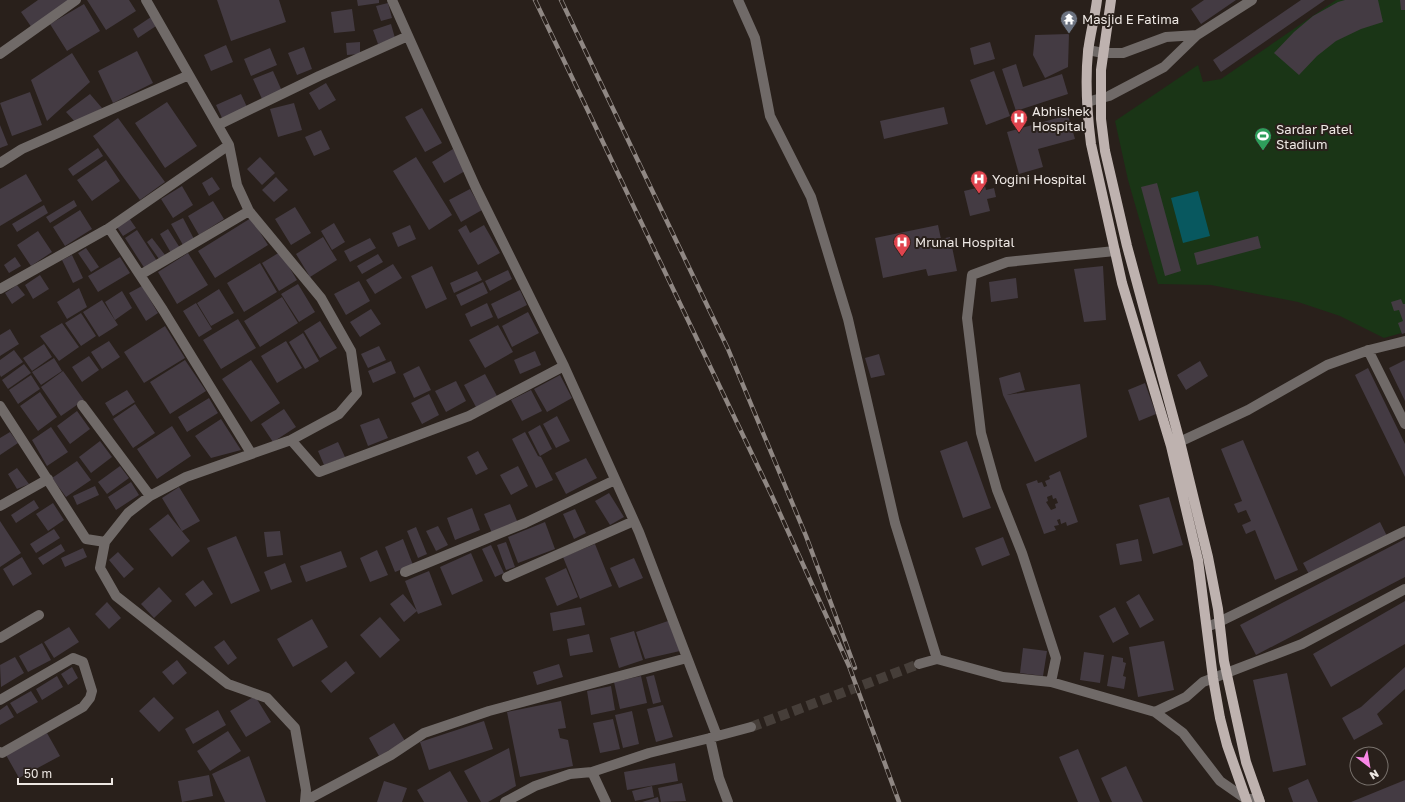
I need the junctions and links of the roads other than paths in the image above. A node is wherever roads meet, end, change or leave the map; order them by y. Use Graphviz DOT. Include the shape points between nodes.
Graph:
graph roads {
  1 [pos="76,0"];
  2 [pos="146,0"];
  3 [pos="392,0"];
  4 [pos="738,0"];
  5 [pos="1097,0"];
  6 [pos="1111,0"];
  7 [pos="1252,0"];
  8 [pos="1197,35"];
  9 [pos="408,36"];
  10 [pos="1088,50"];
  11 [pos="1103,53"];
  12 [pos="0,54"];
  13 [pos="189,75"];
  14 [pos="1101,99"];
  15 [pos="1088,102"];
  16 [pos="218,125"];
  17 [pos="229,145"];
  18 [pos="0,163"];
  19 [pos="249,211"];
  20 [pos="110,228"];
  21 [pos="1115,251"];
  22 [pos="140,275"];
  23 [pos="0,289"];
  24 [pos="1405,341"];
  25 [pos="1368,350"];
  26 [pos="564,366"];
  27 [pos="82,405"];
  28 [pos="0,406"];
  29 [pos="1401,408"];
  30 [pos="1405,424"];
  31 [pos="291,440"];
  32 [pos="1176,444"];
  33 [pos="251,453"];
  34 [pos="48,479"];
  35 [pos="615,480"];
  36 [pos="150,496"];
  37 [pos="0,506"];
  38 [pos="634,521"];
  39 [pos="1405,531"];
  40 [pos="104,542"];
  41 [pos="406,572"];
  42 [pos="507,577"];
  43 [pos="1405,589"];
  44 [pos="39,615"];
  45 [pos="1219,622"];
  46 [pos="1207,626"];
  47 [pos="0,638"];
  48 [pos="687,658"];
  49 [pos="937,660"];
  50 [pos="919,664"];
  51 [pos="1227,673"];
  52 [pos="1212,678"];
  53 [pos="1051,682"];
  54 [pos="0,700"];
  55 [pos="1155,712"];
  56 [pos="751,726"];
  57 [pos="714,737"];
  58 [pos="0,752"];
  59 [pos="592,772"];
  60 [pos="1246,800"];
  61 [pos="1260,800"];
  62 [pos="305,801"];
  63 [pos="505,802"];
  64 [pos="606,802"];
  65 [pos="728,802"];
  1 -- 12 [label="street"];
  2 -- 13 [label="street"];
  3 -- 9 [label="street"];
  4 -- 49 [label="street" via="754,38 770,116 811,197 848,319 895,523"];
  5 -- 10 [label="main road"];
  6 -- 11 [label="main road"];
  7 -- 8 [label="street"];
  8 -- 11 [label="street" via="1166,37 1122,53"];
  8 -- 14 [label="street" via="1164,66"];
  9 -- 16 [label="street"];
  9 -- 26 [label="street" via="476,188"];
  10 -- 11 [label="street"];
  10 -- 15 [label="main road"];
  11 -- 14 [label="main road"];
  13 -- 16 [label="street"];
  13 -- 18 [label="street" via="22,149"];
  14 -- 15 [label="street"];
  14 -- 32 [label="main road" via="1101,118 1109,168"];
  15 -- 21 [label="main road" via="1088,124"];
  16 -- 17 [label="street"];
  17 -- 19 [label="street" via="238,185"];
  17 -- 20 [label="street"];
  19 -- 22 [label="street"];
  19 -- 31 [label="street" via="321,298 351,351 357,392 339,414"];
  20 -- 22 [label="street"];
  20 -- 23 [label="street"];
  21 -- 32 [label="main road" via="1122,283"];
  21 -- 53 [label="street" via="1007,262 972,275 968,318 981,433 997,490 1022,553 1056,658"];
  22 -- 33 [label="street"];
  24 -- 25 [label="street"];
  25 -- 29 [label="street"];
  25 -- 32 [label="street" via="1327,365 1248,410"];
  26 -- 31 [label="street" via="469,416 320,472"];
  26 -- 35 [label="street"];
  27 -- 36 [label="street"];
  28 -- 34 [label="street"];
  29 -- 30 [label="street"];
  31 -- 33 [label="street"];
  32 -- 45 [label="main road" via="1208,557"];
  32 -- 46 [label="main road" via="1198,560"];
  33 -- 36 [label="street" via="186,477"];
  34 -- 37 [label="street"];
  34 -- 40 [label="street" via="86,539"];
  35 -- 38 [label="street"];
  35 -- 41 [label="street" via="525,523"];
  36 -- 40 [label="street" via="128,513"];
  38 -- 42 [label="street"];
  38 -- 48 [label="street"];
  39 -- 45 [label="street"];
  40 -- 62 [label="street" via="100,568 116,596 228,684 267,698 296,728 306,790"];
  43 -- 51 [label="street" via="1302,644"];
  44 -- 47 [label="street"];
  45 -- 46 [label="street"];
  45 -- 51 [label="main road"];
  46 -- 52 [label="main road"];
  48 -- 57 [label="street"];
  48 -- 62 [label="street" via="489,711 424,734 391,755"];
  49 -- 50 [label="street"];
  49 -- 53 [label="street" via="1003,677"];
  51 -- 52 [label="street"];
  51 -- 61 [label="main road" via="1246,762"];
  52 -- 55 [label="street" via="1203,682 1186,697"];
  52 -- 60 [label="main road" via="1227,745"];
  53 -- 55 [label="street"];
  54 -- 58 [label="street" via="73,658 83,662 92,691 83,707"];
  55 -- 60 [label="street" via="1183,733 1220,781"];
  56 -- 57 [label="street"];
  57 -- 59 [label="street" via="649,752"];
  57 -- 65 [label="street" via="719,778"];
  59 -- 63 [label="street" via="570,774 535,786"];
  59 -- 64 [label="street"];
  60 -- 61 [label="street"];
}
